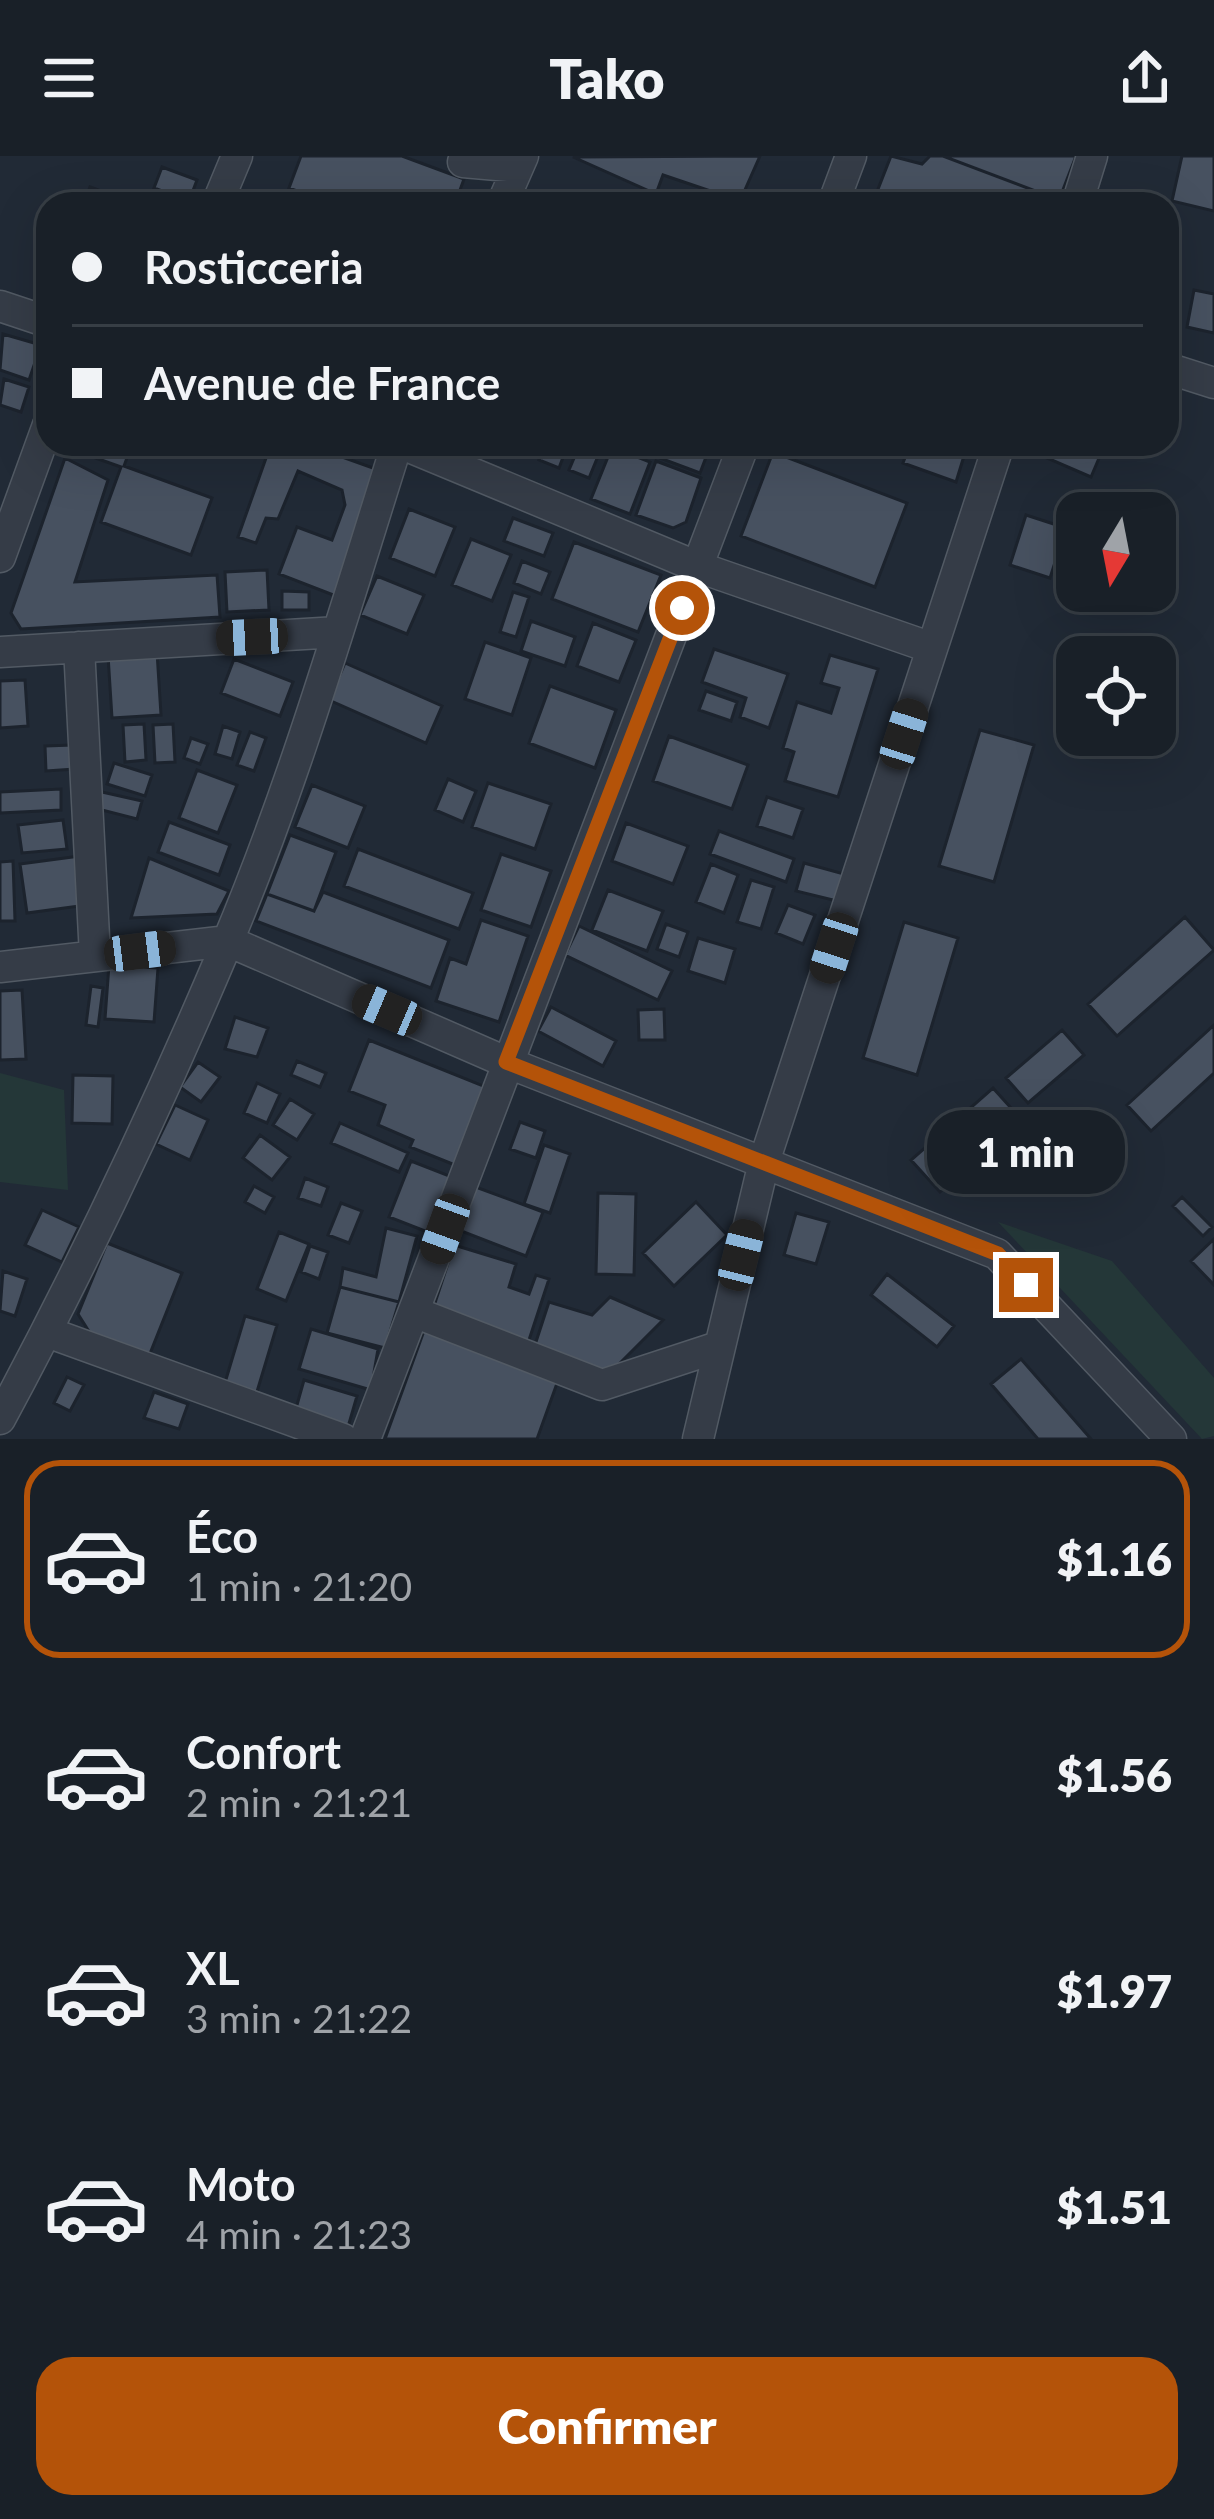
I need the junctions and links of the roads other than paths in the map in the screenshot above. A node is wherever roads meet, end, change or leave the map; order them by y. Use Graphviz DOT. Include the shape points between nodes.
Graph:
graph roads {
  1 [pos="237,156"];
  2 [pos="851,156"];
  3 [pos="1092,156"];
  4 [pos="463,162"];
  5 [pos="521,162"];
  6 [pos="222,192"];
  7 [pos="507,192"];
  8 [pos="838,192"];
  9 [pos="1081,192"];
  10 [pos="0,306"];
  11 [pos="36,318"];
  12 [pos="1179,372"];
  13 [pos="1214,382"];
  14 [pos="37,456"];
  15 [pos="396,456"];
  16 [pos="429,456"];
  17 [pos="740,456"];
  18 [pos="995,456"];
  19 [pos="0,557"];
  20 [pos="698,567"];
  21 [pos="338,632"];
  22 [pos="79,647"];
  23 [pos="932,648"];
  24 [pos="0,652"];
  25 [pos="228,941"];
  26 [pos="95,956"];
  27 [pos="0,967"];
  28 [pos="506,1062"];
  29 [pos="764,1162"];
  30 [pos="414,1312"];
  31 [pos="47,1332"];
  32 [pos="718,1347"];
  33 [pos="0,1419"];
  34 [pos="343,1439"];
  35 [pos="364,1439"];
  36 [pos="698,1439"];
  37 [pos="1171,1439"];
  1 -- 6 [label="street"];
  2 -- 8 [label="street"];
  3 -- 9 [label="street"];
  4 -- 5 [label="street"];
  5 -- 7 [label="street"];
  10 -- 11 [label="street"];
  12 -- 13 [label="street"];
  14 -- 19 [label="street"];
  15 -- 21 [label="street"];
  16 -- 20 [label="street"];
  17 -- 20 [label="street"];
  18 -- 23 [label="street"];
  20 -- 23 [label="street"];
  20 -- 28 [label="street"];
  21 -- 22 [label="street"];
  21 -- 25 [label="street"];
  22 -- 24 [label="street"];
  22 -- 26 [label="street"];
  23 -- 29 [label="street"];
  25 -- 26 [label="street"];
  25 -- 28 [label="street"];
  25 -- 31 [label="street"];
  26 -- 27 [label="street"];
  28 -- 29 [label="street"];
  28 -- 30 [label="street"];
  29 -- 32 [label="street"];
  29 -- 37 [label="street" via="998,1254"];
  30 -- 32 [label="street" via="602,1385"];
  30 -- 35 [label="street"];
  31 -- 33 [label="street"];
  31 -- 34 [label="street"];
  32 -- 36 [label="street"];
}
